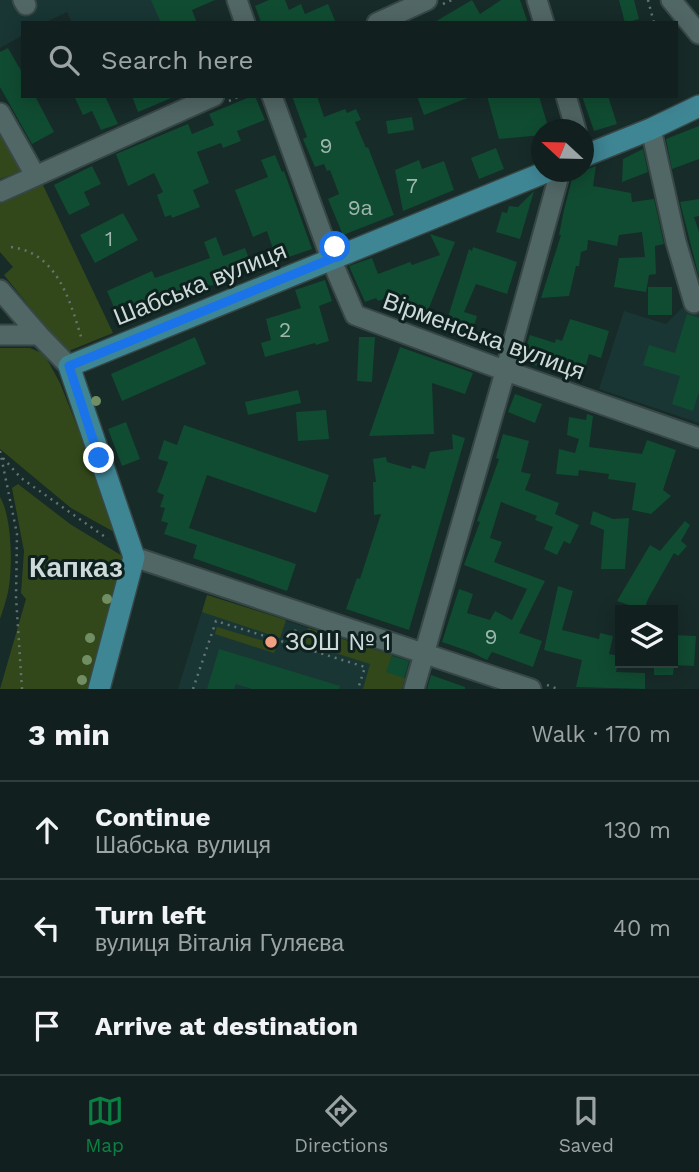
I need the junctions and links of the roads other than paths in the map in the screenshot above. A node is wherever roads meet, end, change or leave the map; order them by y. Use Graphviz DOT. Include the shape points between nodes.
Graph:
graph roads {
  1 [pos="237,0"];
  2 [pos="427,0"];
  3 [pos="537,0"];
  4 [pos="671,0"];
  5 [pos="245,21"];
  6 [pos="381,21"];
  7 [pos="543,21"];
  8 [pos="699,34"];
  9 [pos="209,98"];
  10 [pos="273,98"];
  11 [pos="567,98"];
  12 [pos="699,106"];
  13 [pos="0,113"];
  14 [pos="573,119"];
  15 [pos="651,129"];
  16 [pos="594,152"];
  17 [pos="35,175"];
  18 [pos="531,178"];
  19 [pos="557,182"];
  20 [pos="0,192"];
  21 [pos="331,259"];
  22 [pos="0,290"];
  23 [pos="694,303"];
  24 [pos="0,335"];
  25 [pos="39,335"];
  26 [pos="69,366"];
  27 [pos="506,371"];
  28 [pos="699,438"];
  29 [pos="134,558"];
  30 [pos="424,653"];
  31 [pos="99,689"];
  32 [pos="414,689"];
  33 [pos="531,689"];
  1 -- 5 [label="street"];
  2 -- 6 [label="street"];
  3 -- 7 [label="street"];
  4 -- 8 [label="street"];
  9 -- 17 [label="street"];
  10 -- 21 [label="street, Вірменська вулиця"];
  11 -- 14 [label="street"];
  12 -- 15 [label="main road"];
  13 -- 17 [label="street"];
  15 -- 16 [label="main road"];
  15 -- 23 [label="street"];
  17 -- 20 [label="street"];
  18 -- 21 [label="main road, Шабська вулиця"];
  19 -- 27 [label="street"];
  21 -- 26 [label="main road, Шабська вулиця"];
  21 -- 27 [label="street, Вірменська вулиця" via="355,315"];
  22 -- 25 [label="street"];
  24 -- 25 [label="street"];
  25 -- 26 [label="street"];
  26 -- 29 [label="main road"];
  27 -- 28 [label="street, Вірменська вулиця"];
  27 -- 30 [label="street"];
  29 -- 30 [label="street"];
  29 -- 31 [label="main road"];
  30 -- 32 [label="street"];
  30 -- 33 [label="street"];
}
